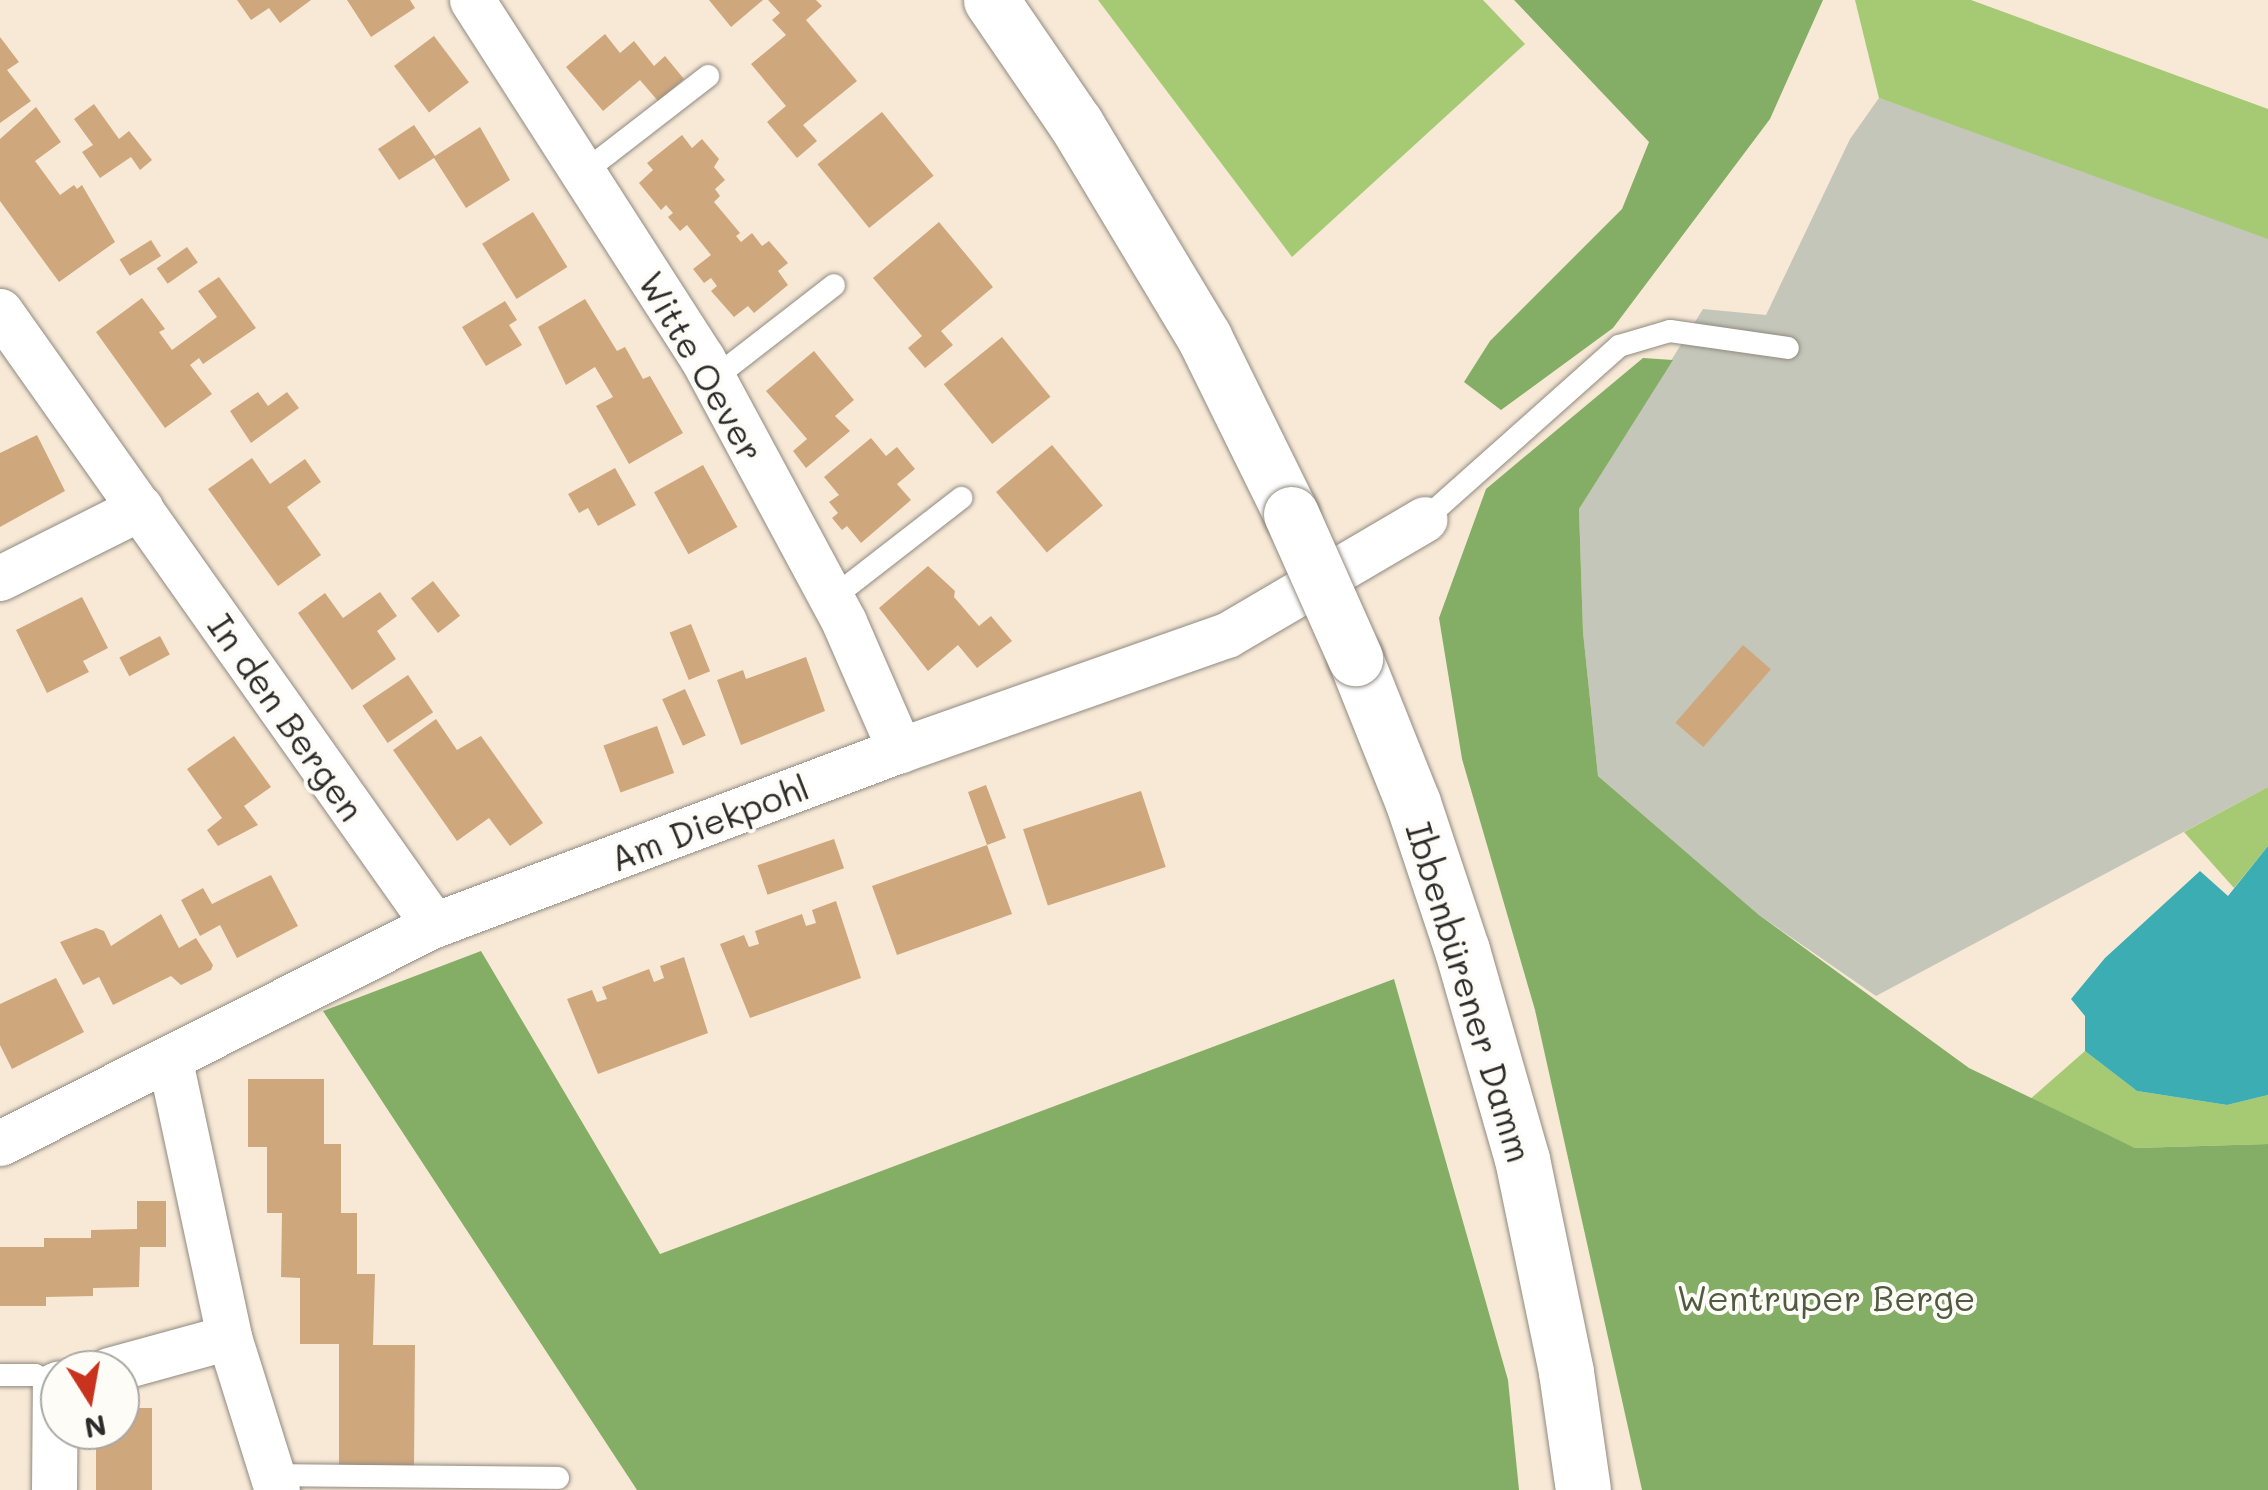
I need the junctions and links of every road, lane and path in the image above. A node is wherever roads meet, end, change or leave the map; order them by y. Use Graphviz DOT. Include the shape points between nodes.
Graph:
graph roads {
  1 [pos="472,0"];
  2 [pos="991,0"];
  3 [pos="708,76"];
  4 [pos="584,172"];
  5 [pos="834,285"];
  6 [pos="0,311"];
  7 [pos="1788,348"];
  8 [pos="713,380"];
  9 [pos="961,498"];
  10 [pos="140,508"];
  11 [pos="1424,519"];
  12 [pos="0,578"];
  13 [pos="831,599"];
  14 [pos="900,750"];
  15 [pos="434,925"];
  16 [pos="170,1061"];
  17 [pos="0,1143"];
  18 [pos="229,1337"];
  19 [pos="140,1361"];
  20 [pos="0,1375"];
  21 [pos="40,1378"];
  22 [pos="55,1450"];
  23 [pos="558,1478"];
  24 [pos="275,1482"];
  25 [pos="54,1490"];
  26 [pos="1583,1490"];
  1 -- 4 [label="street, Witte Oever"];
  2 -- 26 [label="main road, Ibbenbürener Damm, bridge" via="1076,124 1204,337 1291,514 1413,803 1522,1159"];
  3 -- 4 [label="lane"];
  4 -- 8 [label="street, Witte Oever"];
  5 -- 8 [label="lane"];
  6 -- 10 [label="street, In den Bergen"];
  7 -- 11 [label="lane" via="1670,330 1619,346"];
  8 -- 13 [label="street, Witte Oever"];
  9 -- 13 [label="lane"];
  10 -- 12 [label="street"];
  10 -- 15 [label="street, In den Bergen"];
  11 -- 14 [label="street, Am Diekpohl" via="1228,635"];
  13 -- 14 [label="street, Witte Oever"];
  14 -- 15 [label="street, Am Diekpohl"];
  15 -- 16 [label="street, Am Diekpohl"];
  16 -- 17 [label="street, Am Diekpohl"];
  16 -- 18 [label="street"];
  18 -- 19 [label="street"];
  18 -- 24 [label="street"];
  20 -- 21 [label="lane"];
  22 -- 25 [label="street"];
  23 -- 24 [label="lane"];
}
